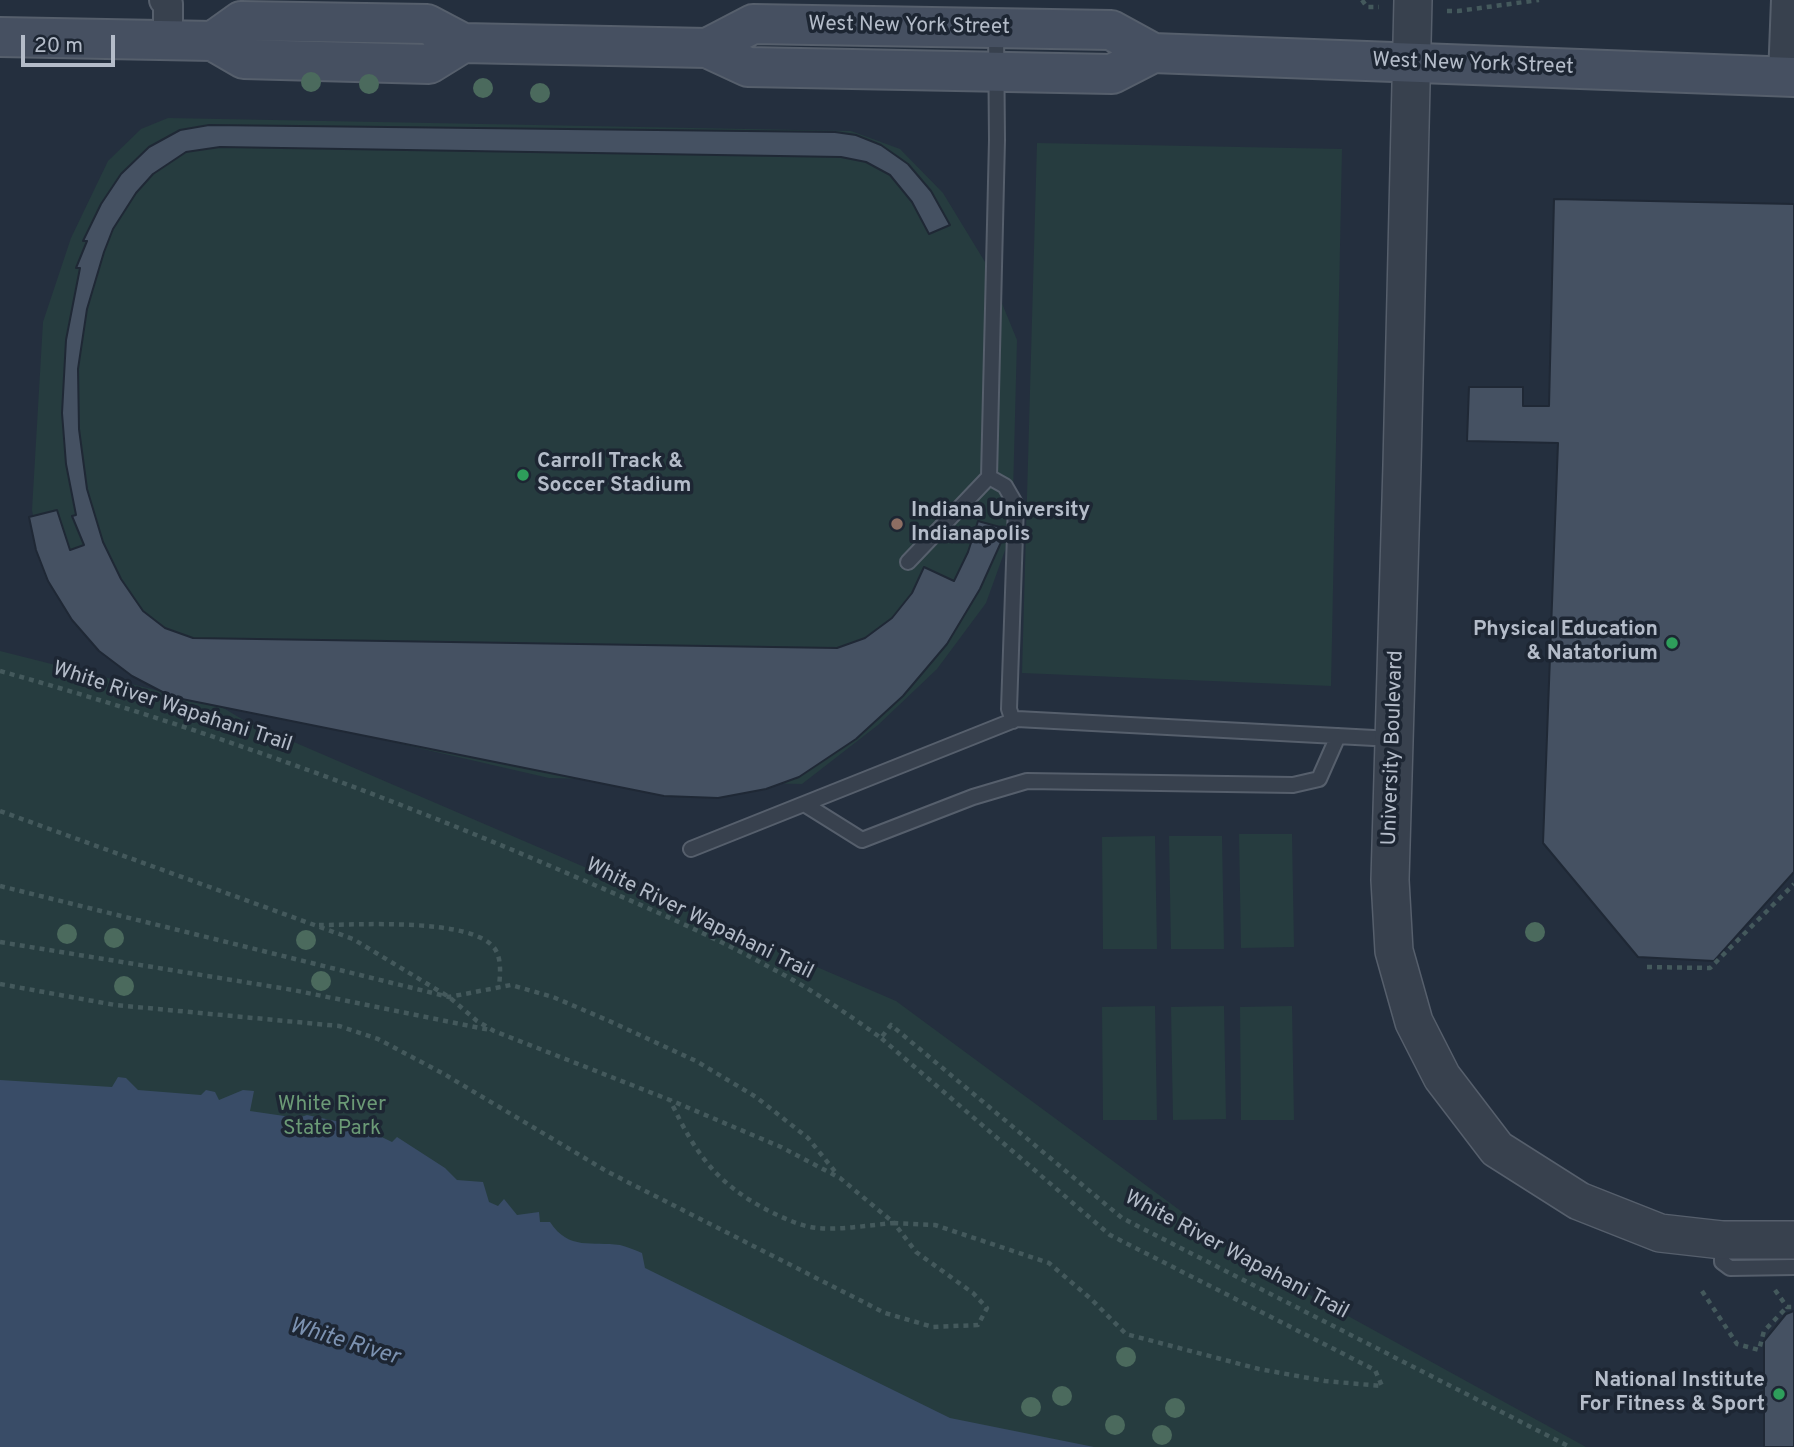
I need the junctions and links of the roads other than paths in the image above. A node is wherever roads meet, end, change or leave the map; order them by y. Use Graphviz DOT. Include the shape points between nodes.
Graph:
graph roads {
  1 [pos="1413,0"];
  2 [pos="1786,0"];
  3 [pos="168,11"];
  4 [pos="996,29"];
  5 [pos="0,37"];
  6 [pos="707,48"];
  7 [pos="1153,53"];
  8 [pos="1411,63"];
  9 [pos="995,71"];
  10 [pos="1788,77"];
  11 [pos="989,477"];
  12 [pos="908,562"];
  13 [pos="1013,721"];
  14 [pos="1338,736"];
  15 [pos="1395,739"];
  16 [pos="806,805"];
  17 [pos="691,849"];
  18 [pos="1722,1240"];
  19 [pos="1794,1240"];
  20 [pos="1794,1267"];
  1 -- 8 [label="street, University Boulevard"];
  2 -- 10 [label="street"];
  3 -- 5 [label="main road, West New York Street"];
  3 -- 6 [label="main road, West New York Street" via="244,59 429,64 463,43"];
  4 -- 6 [label="main road, West New York Street" via="753,24"];
  4 -- 7 [label="main road, West New York Street" via="1111,30"];
  4 -- 9 [label="lane"];
  6 -- 9 [label="main road, West New York Street" via="748,67"];
  7 -- 8 [label="main road, West New York Street"];
  7 -- 9 [label="main road, West New York Street" via="1112,74"];
  8 -- 10 [label="main road, West New York Street"];
  8 -- 15 [label="street, University Boulevard"];
  9 -- 11 [label="lane"];
  11 -- 12 [label="lane"];
  11 -- 13 [label="lane" via="1005,486 1016,505 1009,709"];
  13 -- 14 [label="lane"];
  13 -- 16 [label="lane"];
  14 -- 15 [label="lane"];
  14 -- 16 [label="lane" via="1319,779 1293,785 1027,781 862,840"];
  15 -- 18 [label="street, University Boulevard" via="1390,880 1394,951 1414,1023 1442,1077 1497,1149 1579,1201 1660,1233"];
  16 -- 17 [label="lane"];
  18 -- 19 [label="street, University Boulevard"];
  18 -- 20 [label="lane" via="1722,1262 1730,1268"];
}
